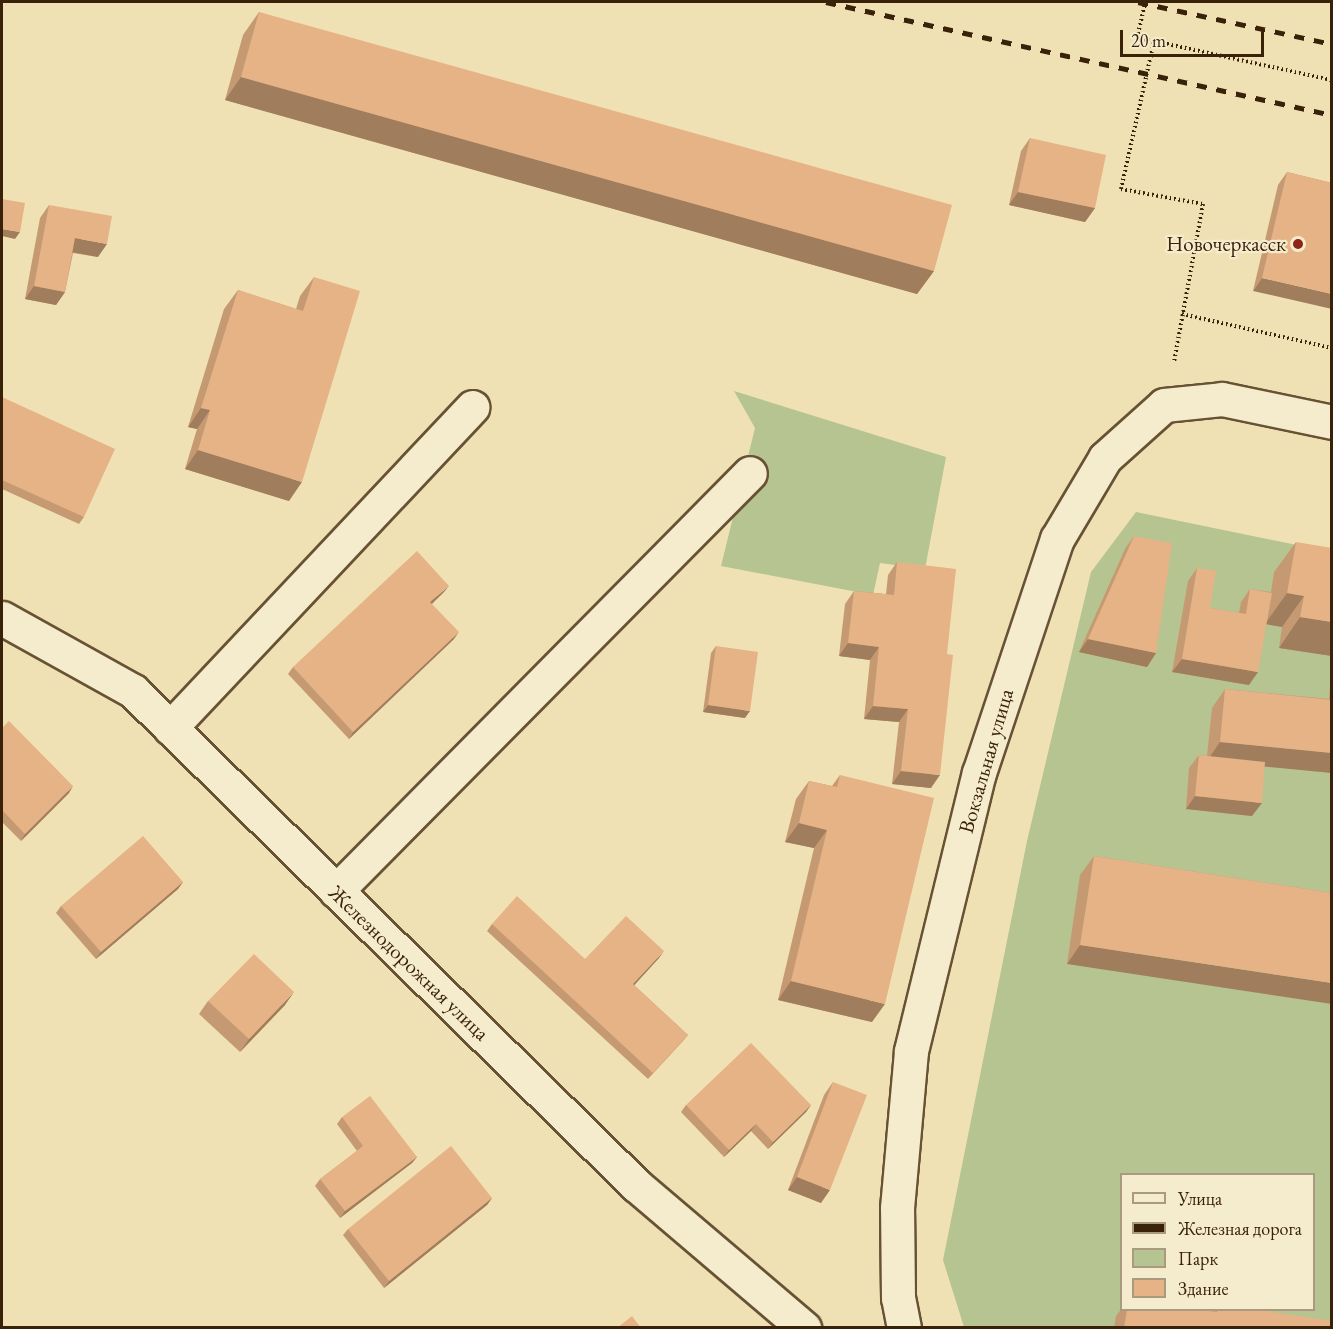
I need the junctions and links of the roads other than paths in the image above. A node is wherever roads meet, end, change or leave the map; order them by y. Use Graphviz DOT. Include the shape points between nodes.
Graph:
graph roads {
  1 [pos="473,407"];
  2 [pos="1332,422"];
  3 [pos="750,473"];
  4 [pos="2,618"];
  5 [pos="170,728"];
  6 [pos="336,891"];
  7 [pos="804,1328"];
  8 [pos="904,1328"];
  1 -- 5 [label="street"];
  2 -- 8 [label="street, Вокзальная улица" via="1222,399 1167,404 1105,458 1057,539 979,773 911,1051 897,1208 898,1298"];
  3 -- 6 [label="street"];
  4 -- 5 [label="street, Железнодорожная улица" via="133,691"];
  5 -- 6 [label="street, Железнодорожная улица"];
  6 -- 7 [label="street, Железнодорожная улица" via="636,1185"];
}
